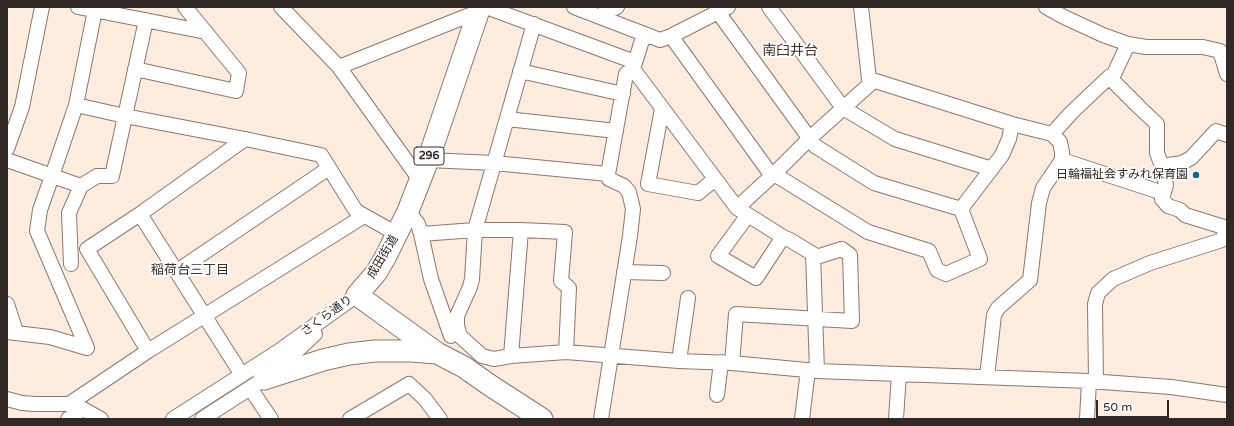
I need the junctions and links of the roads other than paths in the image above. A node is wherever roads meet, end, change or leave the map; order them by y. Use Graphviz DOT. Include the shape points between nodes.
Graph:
graph roads {
  1 [pos="42,7"];
  2 [pos="78,7"];
  3 [pos="185,7"];
  4 [pos="281,7"];
  5 [pos="574,7"];
  6 [pos="617,7"];
  7 [pos="768,7"];
  8 [pos="861,7"];
  9 [pos="1046,7"];
  10 [pos="482,9"];
  11 [pos="721,9"];
  12 [pos="95,10"];
  13 [pos="599,16"];
  14 [pos="146,20"];
  15 [pos="534,24"];
  16 [pos="206,32"];
  17 [pos="644,34"];
  18 [pos="671,36"];
  19 [pos="1128,44"];
  20 [pos="634,66"];
  21 [pos="339,67"];
  22 [pos="136,69"];
  23 [pos="520,71"];
  24 [pos="1227,74"];
  25 [pos="1109,77"];
  26 [pos="869,79"];
  27 [pos="623,94"];
  28 [pos="76,105"];
  29 [pos="843,108"];
  30 [pos="662,109"];
  31 [pos="125,116"];
  32 [pos="507,119"];
  33 [pos="1012,124"];
  34 [pos="616,131"];
  35 [pos="1052,134"];
  36 [pos="1227,135"];
  37 [pos="245,139"];
  38 [pos="809,139"];
  39 [pos="7,149"];
  40 [pos="7,160"];
  41 [pos="428,160"];
  42 [pos="1062,160"];
  43 [pos="494,163"];
  44 [pos="1162,166"];
  45 [pos="329,168"];
  46 [pos="992,169"];
  47 [pos="608,174"];
  48 [pos="773,175"];
  49 [pos="52,176"];
  50 [pos="420,180"];
  51 [pos="715,180"];
  52 [pos="81,186"];
  53 [pos="1163,194"];
  54 [pos="961,209"];
  55 [pos="408,211"];
  56 [pos="742,211"];
  57 [pos="140,214"];
  58 [pos="364,216"];
  59 [pos="1227,227"];
  60 [pos="475,230"];
  61 [pos="521,230"];
  62 [pos="397,234"];
  63 [pos="421,234"];
  64 [pos="783,237"];
  65 [pos="813,258"];
  66 [pos="71,264"];
  67 [pos="177,271"];
  68 [pos="624,272"];
  69 [pos="663,273"];
  70 [pos="356,295"];
  71 [pos="688,298"];
  72 [pos="7,304"];
  73 [pos="204,316"];
  74 [pos="814,319"];
  75 [pos="12,332"];
  76 [pos="456,336"];
  77 [pos="148,351"];
  78 [pos="435,351"];
  79 [pos="566,352"];
  80 [pos="612,355"];
  81 [pos="511,356"];
  82 [pos="679,361"];
  83 [pos="727,363"];
  84 [pos="812,371"];
  85 [pos="898,374"];
  86 [pos="242,375"];
  87 [pos="987,377"];
  88 [pos="1093,381"];
  89 [pos="257,383"];
  90 [pos="717,395"];
  91 [pos="1227,395"];
  92 [pos="7,399"];
  93 [pos="69,404"];
  94 [pos="83,409"];
  95 [pos="68,419"];
  96 [pos="101,419"];
  97 [pos="173,419"];
  98 [pos="202,419"];
  99 [pos="271,419"];
  100 [pos="350,419"];
  101 [pos="440,419"];
  102 [pos="542,419"];
  103 [pos="601,419"];
  104 [pos="802,419"];
  105 [pos="896,419"];
  106 [pos="1087,419"];
  1 -- 39 [label="street" via="22,107"];
  2 -- 12 [label="street"];
  3 -- 16 [label="street"];
  4 -- 21 [label="street"];
  5 -- 13 [label="street"];
  6 -- 13 [label="street"];
  7 -- 29 [label="street"];
  8 -- 26 [label="street"];
  9 -- 19 [label="street" via="1103,35"];
  10 -- 15 [label="street"];
  10 -- 21 [label="street"];
  10 -- 41 [label="highway, 成田街道 / 296"];
  11 -- 18 [label="street"];
  11 -- 38 [label="street"];
  12 -- 14 [label="street"];
  12 -- 28 [label="street"];
  13 -- 17 [label="street"];
  14 -- 16 [label="street"];
  14 -- 22 [label="street"];
  15 -- 20 [label="street"];
  15 -- 23 [label="street"];
  16 -- 22 [label="street" via="239,73 236,91"];
  17 -- 18 [label="street" via="660,40"];
  17 -- 20 [label="street"];
  18 -- 48 [label="street"];
  19 -- 24 [label="street" via="1146,47 1203,47 1220,51"];
  19 -- 25 [label="street" via="1114,74"];
  20 -- 27 [label="street" via="626,74"];
  20 -- 30 [label="street"];
  21 -- 50 [label="street"];
  22 -- 31 [label="street"];
  23 -- 27 [label="street"];
  23 -- 32 [label="street"];
  25 -- 35 [label="street"];
  25 -- 44 [label="street" via="1157,124 1157,153"];
  26 -- 29 [label="street" via="870,84"];
  26 -- 33 [label="street"];
  27 -- 34 [label="street"];
  28 -- 31 [label="street"];
  28 -- 49 [label="street"];
  29 -- 38 [label="street"];
  29 -- 46 [label="street" via="895,139"];
  30 -- 51 [label="street"];
  30 -- 51 [label="street" via="648,184 698,194"];
  31 -- 37 [label="street"];
  31 -- 52 [label="street" via="112,176 97,176"];
  32 -- 34 [label="street"];
  32 -- 43 [label="street"];
  33 -- 35 [label="street"];
  33 -- 46 [label="street" via="1010,139"];
  34 -- 47 [label="street"];
  35 -- 42 [label="street" via="1060,142"];
  36 -- 44 [label="street" via="1216,131 1191,158 1182,163"];
  37 -- 45 [label="street" via="321,155"];
  37 -- 57 [label="street"];
  38 -- 48 [label="street"];
  38 -- 54 [label="street" via="815,146 874,182"];
  40 -- 49 [label="street"];
  41 -- 43 [label="street"];
  41 -- 50 [label="highway, 成田街道 / 296"];
  42 -- 53 [label="street"];
  42 -- 87 [label="street" via="1043,188 1030,280 998,308 994,315"];
  43 -- 47 [label="street"];
  43 -- 60 [label="street"];
  44 -- 53 [label="street" via="1166,185"];
  45 -- 58 [label="street" via="356,211"];
  45 -- 67 [label="street"];
  46 -- 54 [label="street"];
  47 -- 68 [label="street" via="609,179 630,192 633,209"];
  48 -- 54 [label="street" via="868,232 929,251 937,270 946,274 980,258"];
  48 -- 56 [label="street"];
  49 -- 52 [label="street"];
  49 -- 75 [label="street" via="40,210 37,231 87,348 50,337"];
  50 -- 55 [label="highway, 成田街道 / 296"];
  51 -- 56 [label="street"];
  52 -- 66 [label="street" via="68,213"];
  53 -- 59 [label="street" via="1162,199 1168,206 1180,210 1185,215"];
  55 -- 62 [label="highway, 成田街道 / 296"];
  55 -- 63 [label="street" via="418,224"];
  56 -- 64 [label="street"];
  56 -- 64 [label="street" via="718,256 756,278"];
  57 -- 67 [label="street"];
  57 -- 77 [label="street" via="87,249"];
  58 -- 62 [label="street"];
  58 -- 73 [label="street"];
  59 -- 88 [label="street" via="1222,240 1150,263 1113,279 1098,293 1095,304"];
  60 -- 61 [label="street"];
  60 -- 63 [label="street"];
  60 -- 76 [label="street" via="472,279 457,316"];
  61 -- 79 [label="street" via="565,232 561,281 569,288"];
  61 -- 81 [label="street"];
  62 -- 70 [label="highway, 成田街道 / 296" via="376,273"];
  63 -- 76 [label="street" via="431,279"];
  64 -- 65 [label="street" via="813,254"];
  65 -- 74 [label="street"];
  65 -- 74 [label="street" via="842,249 850,255 852,321"];
  67 -- 73 [label="street"];
  68 -- 69 [label="street"];
  68 -- 80 [label="street"];
  70 -- 78 [label="highway"];
  70 -- 86 [label="street, さくら通り"];
  70 -- 89 [label="street, さくら通り" via="285,362"];
  71 -- 82 [label="street"];
  72 -- 75 [label="street"];
  73 -- 77 [label="street"];
  73 -- 86 [label="street"];
  74 -- 83 [label="street" via="736,314"];
  74 -- 84 [label="street"];
  76 -- 78 [label="street"];
  76 -- 81 [label="street" via="482,356 494,359"];
  77 -- 93 [label="street"];
  78 -- 89 [label="highway" via="375,351 349,354 323,360"];
  78 -- 102 [label="highway" via="464,367"];
  79 -- 80 [label="street"];
  79 -- 81 [label="street"];
  80 -- 82 [label="street"];
  80 -- 103 [label="street"];
  82 -- 83 [label="street"];
  83 -- 84 [label="street"];
  83 -- 90 [label="street"];
  84 -- 85 [label="street"];
  84 -- 104 [label="street"];
  85 -- 87 [label="street"];
  85 -- 105 [label="street"];
  86 -- 97 [label="street, さくら通り"];
  87 -- 88 [label="street"];
  88 -- 91 [label="street" via="1171,387"];
  88 -- 106 [label="street"];
  89 -- 98 [label="street, さくら通り"];
  89 -- 99 [label="street"];
  92 -- 93 [label="street" via="22,403"];
  93 -- 94 [label="street"];
  94 -- 95 [label="street"];
  94 -- 96 [label="street"];
  100 -- 101 [label="street" via="409,384 425,399"];
}
